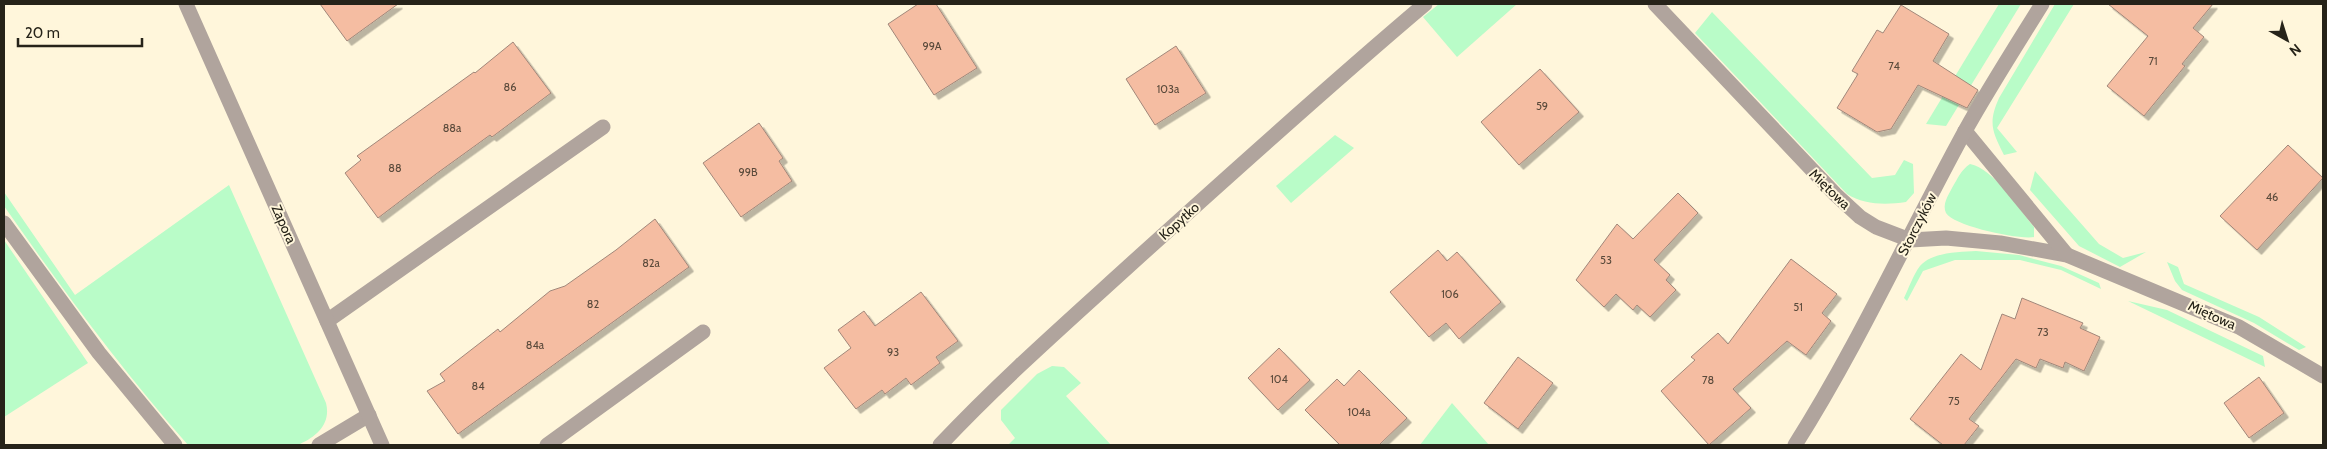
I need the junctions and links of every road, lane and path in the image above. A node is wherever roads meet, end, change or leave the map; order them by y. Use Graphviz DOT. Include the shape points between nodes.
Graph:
graph roads {
  1 [pos="186,4"];
  2 [pos="1424,4"];
  3 [pos="1655,4"];
  4 [pos="2042,4"];
  5 [pos="603,127"];
  6 [pos="1965,131"];
  7 [pos="4,223"];
  8 [pos="1910,240"];
  9 [pos="2067,255"];
  10 [pos="327,321"];
  11 [pos="703,332"];
  12 [pos="2323,376"];
  13 [pos="368,415"];
  14 [pos="175,445"];
  15 [pos="318,445"];
  16 [pos="382,445"];
  17 [pos="548,445"];
  18 [pos="940,445"];
  19 [pos="1795,445"];
  1 -- 10 [label="street, Zapora"];
  2 -- 18 [label="street, Kopytko" via="1319,94 1052,335"];
  3 -- 8 [label="street, Miętowa" via="1835,194 1876,227"];
  4 -- 6 [label="street, Storczyków"];
  5 -- 10 [label="street"];
  6 -- 8 [label="street, Storczyków"];
  6 -- 9 [label="street, Miętowa"];
  7 -- 14 [label="street" via="100,353"];
  8 -- 9 [label="street, Miętowa" via="1946,238 2000,243"];
  8 -- 19 [label="street, Storczyków" via="1818,410"];
  9 -- 12 [label="street, Miętowa" via="2239,327"];
  10 -- 13 [label="street, Zapora"];
  11 -- 17 [label="street"];
  13 -- 15 [label="street"];
  13 -- 16 [label="street, Zapora"];
}
